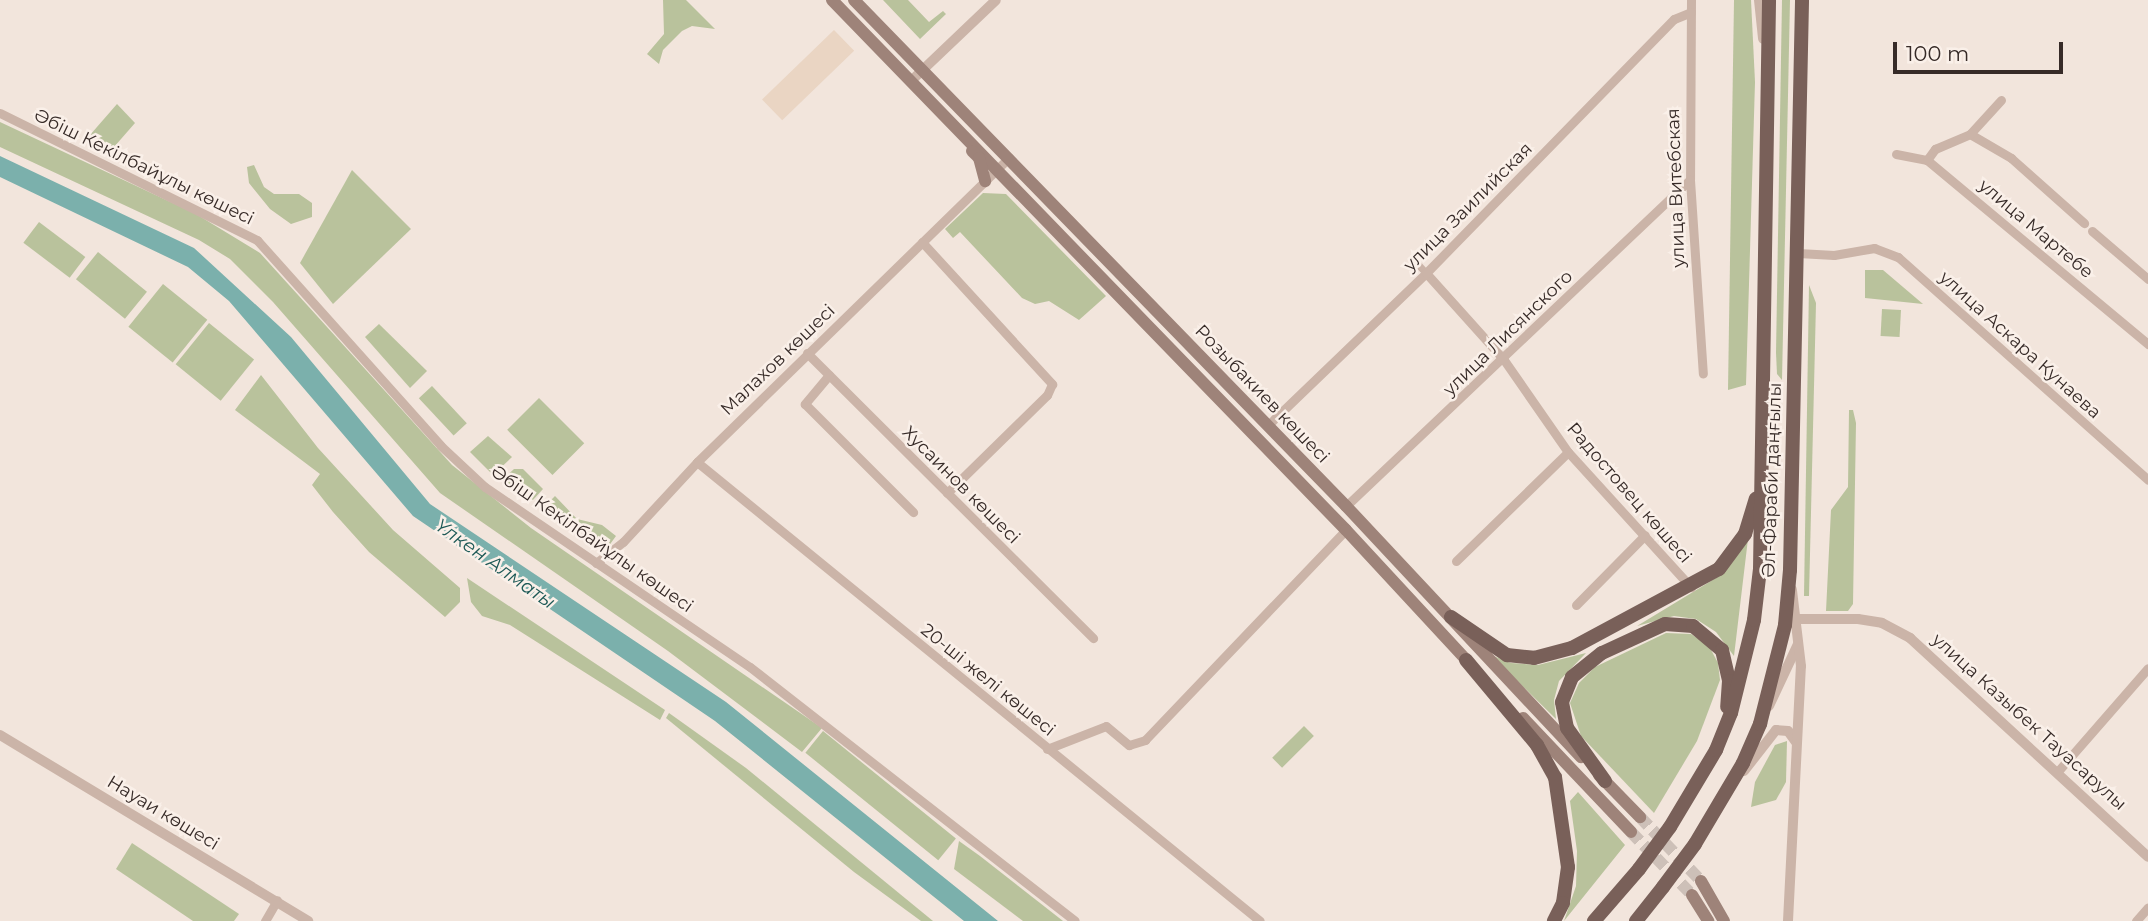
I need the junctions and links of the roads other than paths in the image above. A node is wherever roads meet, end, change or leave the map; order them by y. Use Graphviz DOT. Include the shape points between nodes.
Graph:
graph roads {
  1 [pos="832,0"];
  2 [pos="854,0"];
  3 [pos="996,0"];
  4 [pos="1691,0"];
  5 [pos="1759,0"];
  6 [pos="1769,0"];
  7 [pos="1802,0"];
  8 [pos="1691,12"];
  9 [pos="923,69"];
  10 [pos="911,80"];
  11 [pos="1768,87"];
  12 [pos="927,97"];
  13 [pos="2001,100"];
  14 [pos="0,113"];
  15 [pos="1970,134"];
  16 [pos="1896,154"];
  17 [pos="1009,158"];
  18 [pos="1927,160"];
  19 [pos="998,169"];
  20 [pos="1690,180"];
  21 [pos="985,181"];
  22 [pos="2084,223"];
  23 [pos="2092,231"];
  24 [pos="922,242"];
  25 [pos="1798,253"];
  26 [pos="1412,258"];
  27 [pos="1426,273"];
  28 [pos="2148,279"];
  29 [pos="2148,344"];
  30 [pos="807,353"];
  31 [pos="1504,360"];
  32 [pos="1703,374"];
  33 [pos="829,375"];
  34 [pos="1268,425"];
  35 [pos="1569,452"];
  36 [pos="696,461"];
  37 [pos="2148,480"];
  38 [pos="1760,484"];
  39 [pos="947,493"];
  40 [pos="1346,506"];
  41 [pos="913,512"];
  42 [pos="1346,530"];
  43 [pos="1644,535"];
  44 [pos="1456,561"];
  45 [pos="596,563"];
  46 [pos="1790,570"];
  47 [pos="1691,587"];
  48 [pos="1576,605"];
  49 [pos="1451,617"];
  50 [pos="1801,619"];
  51 [pos="1093,638"];
  52 [pos="1798,642"];
  53 [pos="1466,660"];
  54 [pos="2148,668"];
  55 [pos="1760,724"];
  56 [pos="0,735"];
  57 [pos="1796,742"];
  58 [pos="1047,749"];
  59 [pos="1716,750"];
  60 [pos="2059,770"];
  61 [pos="1605,781"];
  62 [pos="1721,803"];
  63 [pos="1640,817"];
  64 [pos="1631,832"];
  65 [pos="2148,857"];
  66 [pos="1701,881"];
  67 [pos="1692,895"];
  68 [pos="277,900"];
  69 [pos="2148,907"];
  70 [pos="265,921"];
  71 [pos="308,921"];
  72 [pos="1075,921"];
  73 [pos="1260,921"];
  74 [pos="1554,921"];
  75 [pos="1594,921"];
  76 [pos="1638,921"];
  77 [pos="1708,921"];
  78 [pos="1724,921"];
  79 [pos="1788,921"];
  80 [pos="2136,921"];
  1 -- 10 [label="main road, Розыбакиев көшесі"];
  2 -- 9 [label="main road, Розыбакиев көшесі"];
  3 -- 9 [label="street"];
  4 -- 8 [label="street, улица Витебская"];
  5 -- 11 [label="street"];
  6 -- 11 [label="main road, Әл-Фараби даңғылы"];
  7 -- 25 [label="main road, Әл-Фараби даңғылы"];
  8 -- 20 [label="street, улица Витебская"];
  8 -- 27 [label="street, улица Заилийская" via="1674,19"];
  9 -- 10 [label="street"];
  9 -- 17 [label="main road, Розыбакиев көшесі"];
  10 -- 12 [label="main road, Розыбакиев көшесі"];
  11 -- 38 [label="main road, Әл-Фараби даңғылы"];
  12 -- 19 [label="main road, Розыбакиев көшесі"];
  12 -- 21 [label="main road" via="979,158"];
  13 -- 15 [label="street"];
  14 -- 45 [label="street, Әбіш Кекілбайұлы көшесі" via="257,240 448,452 485,486"];
  15 -- 18 [label="street" via="1935,149"];
  15 -- 22 [label="street" via="2011,158"];
  16 -- 18 [label="street, улица Мартебе"];
  17 -- 19 [label="street, Малахов көшесі"];
  17 -- 34 [label="main road, Розыбакиев көшесі"];
  18 -- 29 [label="street, улица Мартебе"];
  19 -- 21 [label="street, Малахов көшесі"];
  19 -- 42 [label="main road, Розыбакиев көшесі"];
  20 -- 31 [label="street, улица Лисянского"];
  20 -- 32 [label="street, улица Витебская"];
  21 -- 24 [label="street, Малахов көшесі"];
  23 -- 28 [label="street"];
  24 -- 30 [label="street, Малахов көшесі"];
  24 -- 39 [label="street" via="1052,384 1047,395"];
  25 -- 37 [label="street, улица Аскара Кунаева" via="1835,255 1864,247 1898,257"];
  25 -- 46 [label="main road, Әл-Фараби даңғылы"];
  26 -- 27 [label="street, Радостовец көшесі"];
  27 -- 31 [label="street, Радостовец көшесі"];
  27 -- 34 [label="street, улица Заилийская"];
  30 -- 33 [label="street, Хусаинов көшесі"];
  30 -- 36 [label="street, Малахов көшесі"];
  31 -- 35 [label="street, Радостовец көшесі"];
  31 -- 40 [label="street, улица Лисянского"];
  33 -- 39 [label="street, Хусаинов көшесі"];
  33 -- 41 [label="street" via="805,404"];
  34 -- 40 [label="main road, Розыбакиев көшесі"];
  35 -- 43 [label="street, Радостовец көшесі"];
  35 -- 44 [label="street"];
  36 -- 45 [label="street, Малахов көшесі" via="623,542"];
  36 -- 58 [label="street, 20-ші желі көшесі"];
  38 -- 47 [label="main road" via="1736,550 1719,569"];
  38 -- 59 [label="main road, Әл-Фараби даңғылы" via="1754,620 1745,668"];
  39 -- 51 [label="street, Хусаинов көшесі"];
  40 -- 49 [label="main road, Розыбакиев көшесі"];
  42 -- 53 [label="main road, Розыбакиев көшесі"];
  42 -- 58 [label="street" via="1145,740 1129,745 1106,726"];
  43 -- 47 [label="street, Радостовец көшесі"];
  43 -- 48 [label="street"];
  45 -- 72 [label="street, Әбіш Кекілбайұлы көшесі" via="750,667"];
  46 -- 50 [label="street"];
  46 -- 55 [label="main road, Әл-Фараби даңғылы" via="1775,675"];
  47 -- 49 [label="main road" via="1572,648 1534,658 1495,650"];
  49 -- 61 [label="main road, Розыбакиев көшесі"];
  50 -- 52 [label="street"];
  50 -- 60 [label="street, улица Казыбек Тауасарулы" via="1882,623 1910,638"];
  52 -- 55 [label="street"];
  52 -- 57 [label="street"];
  53 -- 64 [label="main road"];
  53 -- 74 [label="main road" via="1537,745 1555,777 1568,867 1563,903"];
  54 -- 60 [label="street"];
  55 -- 62 [label="main road, Әл-Фараби даңғылы"];
  56 -- 68 [label="street, Науаи көшесі"];
  57 -- 62 [label="street" via="1788,731 1770,734"];
  57 -- 79 [label="street"];
  58 -- 73 [label="street, 20-ші желі көшесі"];
  59 -- 61 [label="main road" via="1728,702 1722,650 1693,626 1665,624 1589,661 1565,690 1562,702 1567,728"];
  59 -- 75 [label="main road, bridge" via="1670,827"];
  60 -- 65 [label="street, улица Казыбек Тауасарулы"];
  61 -- 63 [label="main road, Розыбакиев көшесі"];
  62 -- 76 [label="main road, Әл-Фараби даңғылы, bridge"];
  66 -- 78 [label="main road"];
  67 -- 77 [label="main road"];
  68 -- 70 [label="street"];
  68 -- 71 [label="street, Науаи көшесі"];
  69 -- 80 [label="street"];
}
